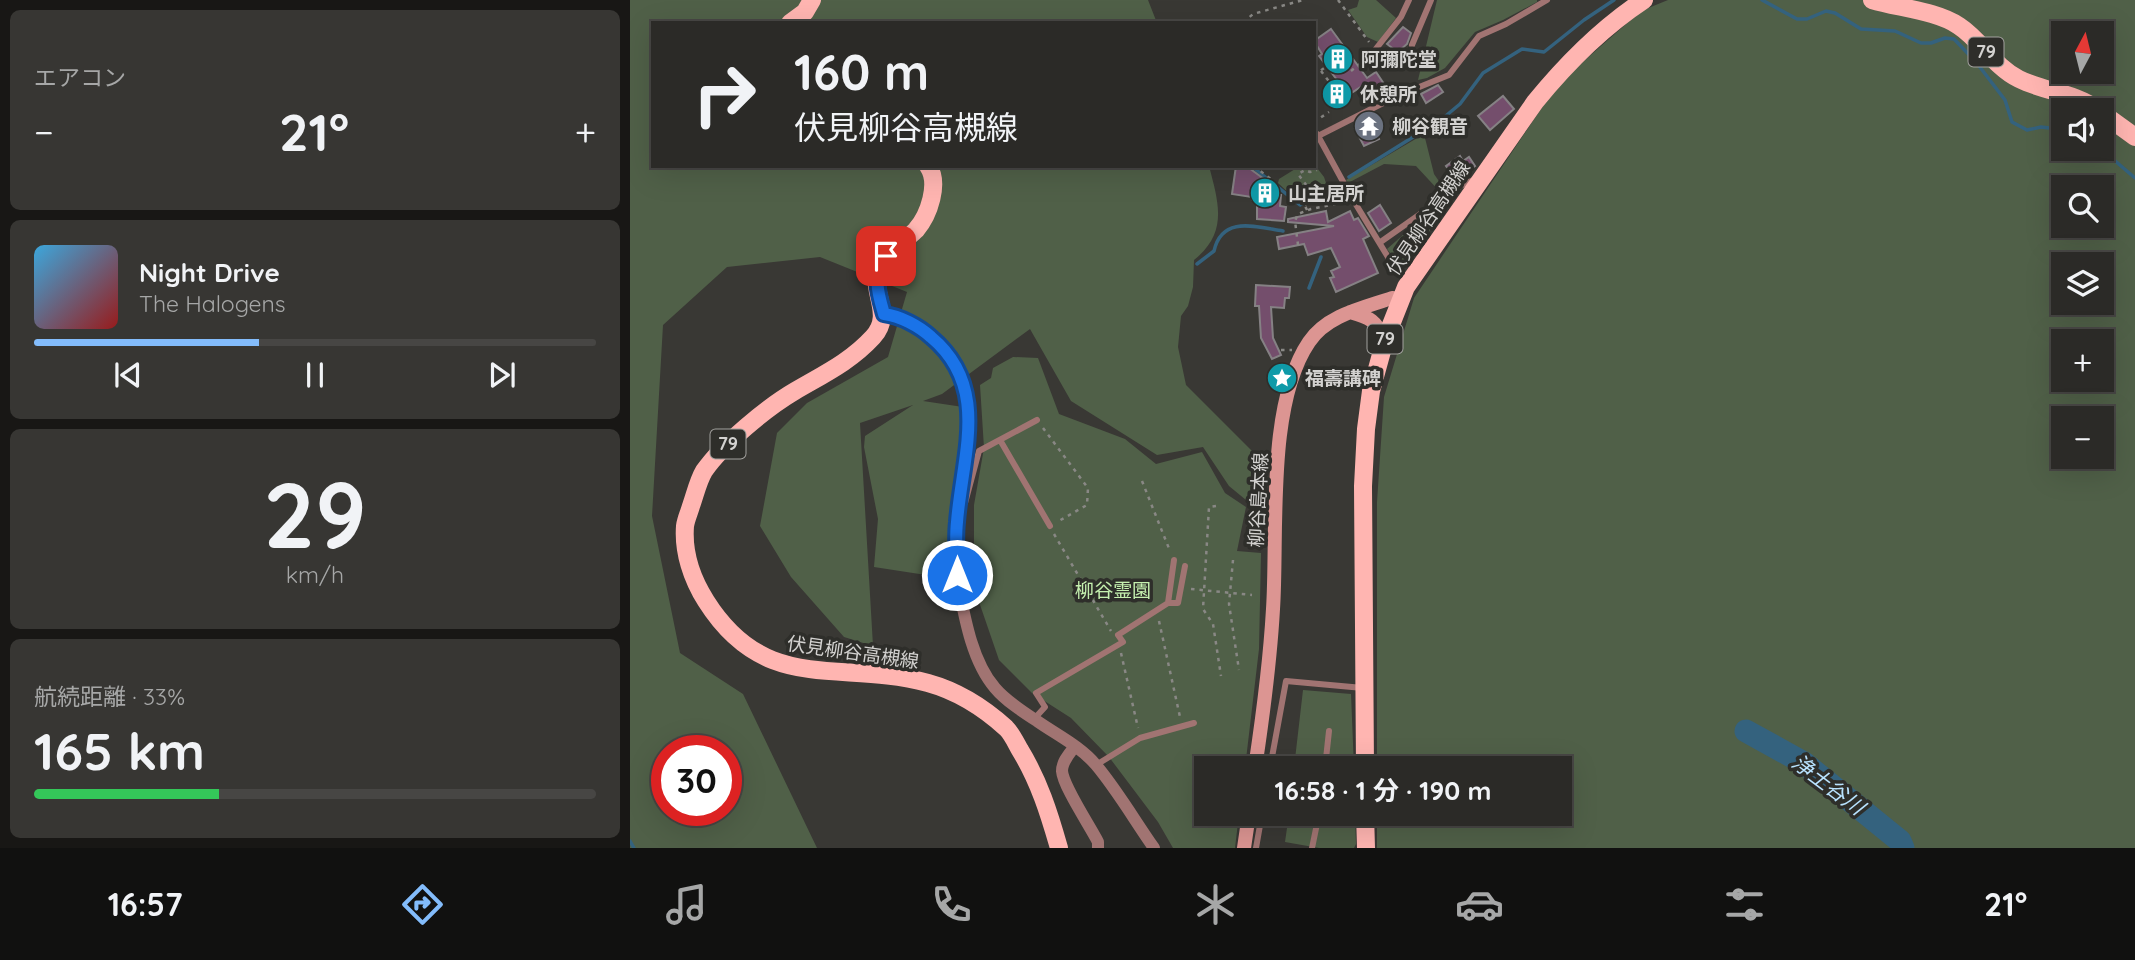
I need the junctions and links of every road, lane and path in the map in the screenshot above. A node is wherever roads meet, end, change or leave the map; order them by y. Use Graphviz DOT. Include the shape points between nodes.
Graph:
graph roads {
  1 [pos="812,0"];
  2 [pos="1303,0"];
  3 [pos="1338,0"];
  4 [pos="1409,0"];
  5 [pos="1432,0"];
  6 [pos="1644,0"];
  7 [pos="1872,0"];
  8 [pos="1544,1"];
  9 [pos="1248,18"];
  10 [pos="793,21"];
  11 [pos="1247,21"];
  12 [pos="1250,21"];
  13 [pos="1412,45"];
  14 [pos="1377,48"];
  15 [pos="1327,66"];
  16 [pos="1321,71"];
  17 [pos="1351,71"];
  18 [pos="1316,74"];
  19 [pos="1334,88"];
  20 [pos="2075,98"];
  21 [pos="1329,112"];
  22 [pos="1316,121"];
  23 [pos="2114,121"];
  24 [pos="1317,134"];
  25 [pos="2135,137"];
  26 [pos="929,168"];
  27 [pos="1257,168"];
  28 [pos="1305,168"];
  29 [pos="1317,170"];
  30 [pos="1481,177"];
  31 [pos="1272,180"];
  32 [pos="1336,187"];
  33 [pos="1352,198"];
  34 [pos="1305,204"];
  35 [pos="1309,209"];
  36 [pos="1312,214"];
  37 [pos="1382,242"];
  38 [pos="1298,245"];
  39 [pos="1391,262"];
  40 [pos="1400,299"];
  41 [pos="1349,312"];
  42 [pos="884,314"];
  43 [pos="1385,340"];
  44 [pos="1286,349"];
  45 [pos="1281,350"];
  46 [pos="1037,420"];
  47 [pos="1000,440"];
  48 [pos="1142,481"];
  49 [pos="1216,506"];
  50 [pos="959,508"];
  51 [pos="1050,526"];
  52 [pos="1174,560"];
  53 [pos="1233,560"];
  54 [pos="1185,566"];
  55 [pos="1181,588"];
  56 [pos="1205,590"];
  57 [pos="1230,593"];
  58 [pos="1252,596"];
  59 [pos="1168,603"];
  60 [pos="1156,611"];
  61 [pos="1119,644"];
  62 [pos="1239,670"];
  63 [pos="1221,676"];
  64 [pos="1364,689"];
  65 [pos="1034,719"];
  66 [pos="1194,723"];
  67 [pos="1182,727"];
  68 [pos="1329,731"];
  69 [pos="1140,738"];
  70 [pos="1075,746"];
  71 [pos="1257,756"];
  72 [pos="1272,756"];
  73 [pos="1326,756"];
  74 [pos="1365,756"];
  75 [pos="1096,765"];
  76 [pos="1249,826"];
  77 [pos="1257,826"];
  78 [pos="1317,826"];
  79 [pos="1365,826"];
  80 [pos="1059,848"];
  81 [pos="1098,848"];
  82 [pos="1154,848"];
  83 [pos="1249,848"];
  84 [pos="1312,848"];
  85 [pos="1366,848"];
  1 -- 10 [label="main road"];
  2 -- 9 [label="path"];
  3 -- 14 [label="path"];
  4 -- 14 [label="lane"];
  5 -- 13 [label="lane"];
  6 -- 30 [label="main road, 伏見柳谷高槻線 / 79" via="1555,77"];
  7 -- 20 [label="main road, 79" via="1946,19 1968,33 2003,69"];
  8 -- 24 [label="lane" via="1479,36 1450,75"];
  9 -- 11 [label="path"];
  9 -- 12 [label="path"];
  14 -- 17 [label="path"];
  15 -- 16 [label="path"];
  16 -- 18 [label="path"];
  16 -- 19 [label="path"];
  21 -- 22 [label="path"];
  23 -- 25 [label="main road, 79"];
  24 -- 33 [label="lane"];
  26 -- 42 [label="main road" via="933,191 928,209 918,227 880,264 876,276"];
  27 -- 31 [label="path"];
  28 -- 29 [label="path"];
  28 -- 34 [label="path" via="1298,174 1307,186"];
  30 -- 37 [label="lane" via="1460,186"];
  30 -- 40 [label="main road, 伏見柳谷高槻線 / 79"];
  32 -- 34 [label="path"];
  33 -- 35 [label="path"];
  33 -- 39 [label="lane"];
  34 -- 35 [label="path"];
  35 -- 36 [label="path"];
  35 -- 38 [label="path" via="1295,221"];
  40 -- 41 [label="main road, 柳谷島本線"];
  40 -- 43 [label="main road, 伏見柳谷高槻線 / 79"];
  41 -- 43 [label="main road" via="1368,317"];
  41 -- 71 [label="main road, 柳谷島本線" via="1310,340 1297,362 1284,413 1276,472 1273,607"];
  42 -- 50 [label="street" via="926,332 943,346 966,387 968,444"];
  42 -- 80 [label="main road, 伏見柳谷高槻線 / 79" via="881,326 853,358 793,392 723,448 703,474 685,523 685,550 698,589 714,614 740,642 765,658 812,671 883,674 930,684 971,700 1008,730 1032,769"];
  43 -- 64 [label="main road, 伏見柳谷高槻線 / 79" via="1366,429"];
  44 -- 45 [label="path"];
  46 -- 47 [label="lane"];
  46 -- 51 [label="path" via="1088,488 1087,505"];
  47 -- 50 [label="lane" via="979,451 966,503"];
  47 -- 51 [label="lane"];
  48 -- 52 [label="path"];
  49 -- 56 [label="path" via="1209,507"];
  50 -- 65 [label="street" via="957,575 979,661 995,688"];
  51 -- 61 [label="path"];
  52 -- 59 [label="lane"];
  53 -- 57 [label="path"];
  54 -- 55 [label="lane"];
  55 -- 56 [label="path"];
  55 -- 59 [label="lane" via="1178,603"];
  56 -- 57 [label="path"];
  56 -- 63 [label="path" via="1203,608 1213,624"];
  57 -- 58 [label="path"];
  57 -- 62 [label="path"];
  59 -- 60 [label="lane"];
  60 -- 61 [label="lane" via="1118,635 1123,642"];
  60 -- 67 [label="path"];
  61 -- 65 [label="lane" via="1036,693 1045,707"];
  61 -- 69 [label="path"];
  64 -- 72 [label="lane" via="1286,681"];
  64 -- 74 [label="main road, 伏見柳谷高槻線 / 79"];
  65 -- 70 [label="street"];
  66 -- 67 [label="lane"];
  67 -- 69 [label="lane"];
  68 -- 73 [label="lane"];
  69 -- 75 [label="lane"];
  70 -- 75 [label="street"];
  70 -- 81 [label="street" via="1062,770"];
  75 -- 82 [label="street"];
  76 -- 83 [label="main road"];
  77 -- 83 [label="lane"];
  78 -- 84 [label="lane"];
  79 -- 85 [label="main road"];
}
